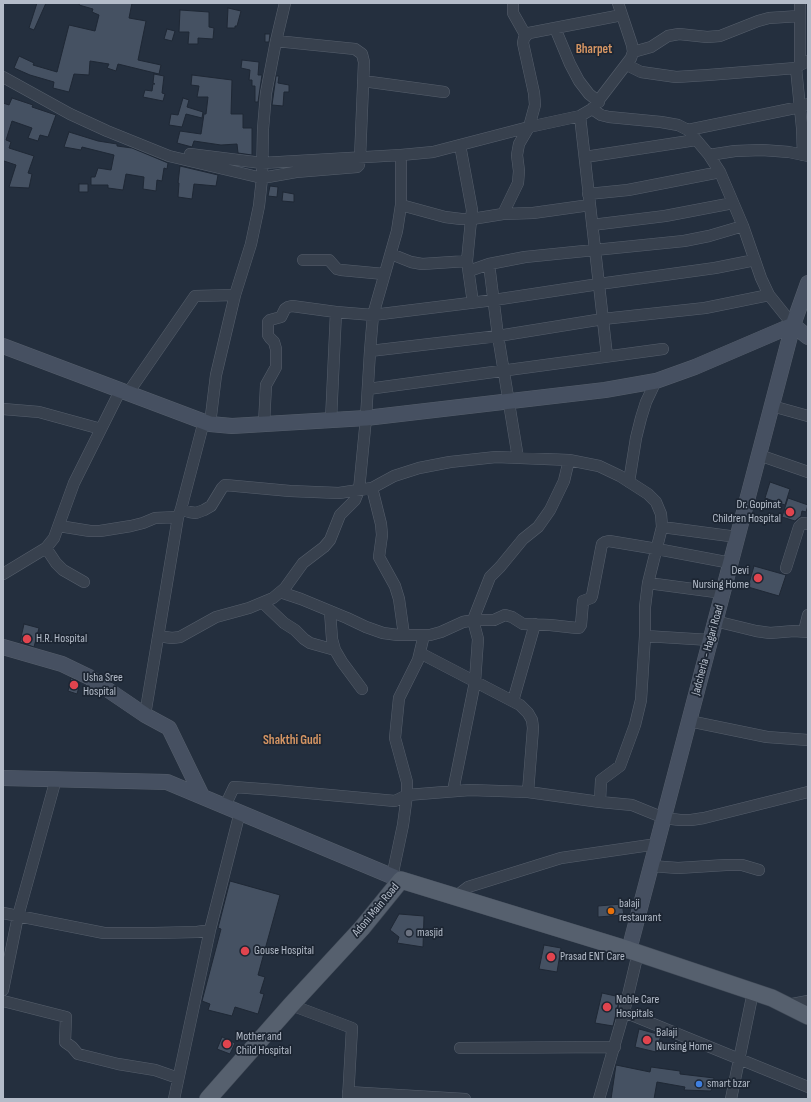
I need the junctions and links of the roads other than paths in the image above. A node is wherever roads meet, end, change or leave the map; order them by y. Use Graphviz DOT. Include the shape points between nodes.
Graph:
graph roads {
  1 [pos="285,3"];
  2 [pos="513,3"];
  3 [pos="618,3"];
  4 [pos="800,3"];
  5 [pos="622,14"];
  6 [pos="800,16"];
  7 [pos="555,28"];
  8 [pos="526,36"];
  9 [pos="276,41"];
  10 [pos="633,52"];
  11 [pos="801,64"];
  12 [pos="627,65"];
  13 [pos="3,76"];
  14 [pos="363,81"];
  15 [pos="444,92"];
  16 [pos="804,105"];
  17 [pos="596,106"];
  18 [pos="580,116"];
  19 [pos="529,127"];
  20 [pos="688,130"];
  21 [pos="696,140"];
  22 [pos="460,145"];
  23 [pos="152,149"];
  24 [pos="709,154"];
  25 [pos="805,155"];
  26 [pos="401,156"];
  27 [pos="585,157"];
  28 [pos="360,158"];
  29 [pos="262,163"];
  30 [pos="720,172"];
  31 [pos="262,178"];
  32 [pos="589,200"];
  33 [pos="733,203"];
  34 [pos="401,205"];
  35 [pos="503,214"];
  36 [pos="472,219"];
  37 [pos="592,225"];
  38 [pos="743,226"];
  39 [pos="595,250"];
  40 [pos="391,254"];
  41 [pos="303,260"];
  42 [pos="755,260"];
  43 [pos="489,264"];
  44 [pos="468,266"];
  45 [pos="384,274"];
  46 [pos="808,283"];
  47 [pos="599,284"];
  48 [pos="769,295"];
  49 [pos="235,296"];
  50 [pos="494,300"];
  51 [pos="473,302"];
  52 [pos="336,312"];
  53 [pos="373,314"];
  54 [pos="603,320"];
  55 [pos="793,325"];
  56 [pos="498,336"];
  57 [pos="808,337"];
  58 [pos="3,346"];
  59 [pos="663,349"];
  60 [pos="370,351"];
  61 [pos="607,356"];
  62 [pos="504,371"];
  63 [pos="656,381"];
  64 [pos="368,389"];
  65 [pos="124,391"];
  66 [pos="509,401"];
  67 [pos="772,406"];
  68 [pos="3,409"];
  69 [pos="808,416"];
  70 [pos="366,418"];
  71 [pos="331,420"];
  72 [pos="207,422"];
  73 [pos="264,424"];
  74 [pos="101,429"];
  75 [pos="759,455"];
  76 [pos="518,458"];
  77 [pos="569,460"];
  78 [pos="808,472"];
  79 [pos="629,482"];
  80 [pos="372,488"];
  81 [pos="359,490"];
  82 [pos="180,513"];
  83 [pos="808,524"];
  84 [pos="59,526"];
  85 [pos="662,527"];
  86 [pos="737,537"];
  87 [pos="46,548"];
  88 [pos="657,548"];
  89 [pos="731,563"];
  90 [pos="786,568"];
  91 [pos="3,574"];
  92 [pos="84,582"];
  93 [pos="648,583"];
  94 [pos="280,592"];
  95 [pos="723,593"];
  96 [pos="263,603"];
  97 [pos="330,611"];
  98 [pos="808,615"];
  99 [pos="473,620"];
  100 [pos="715,621"];
  101 [pos="534,624"];
  102 [pos="806,631"];
  103 [pos="404,635"];
  104 [pos="424,635"];
  105 [pos="158,636"];
  106 [pos="644,636"];
  107 [pos="710,640"];
  108 [pos="3,647"];
  109 [pos="335,650"];
  110 [pos="420,653"];
  111 [pos="475,682"];
  112 [pos="362,688"];
  113 [pos="513,701"];
  114 [pos="145,715"];
  115 [pos="689,721"];
  116 [pos="808,740"];
  117 [pos="3,778"];
  118 [pos="56,779"];
  119 [pos="453,791"];
  120 [pos="528,792"];
  121 [pos="808,792"];
  122 [pos="407,795"];
  123 [pos="202,796"];
  124 [pos="600,802"];
  125 [pos="225,806"];
  126 [pos="240,812"];
  127 [pos="664,818"];
  128 [pos="657,844"];
  129 [pos="651,866"];
  130 [pos="759,870"];
  131 [pos="396,879"];
  132 [pos="455,897"];
  133 [pos="3,913"];
  134 [pos="18,916"];
  135 [pos="210,930"];
  136 [pos="3,931"];
  137 [pos="14,934"];
  138 [pos="634,951"];
  139 [pos="3,990"];
  140 [pos="753,992"];
  141 [pos="3,1001"];
  142 [pos="808,1001"];
  143 [pos="291,1005"];
  144 [pos="787,1006"];
  145 [pos="624,1012"];
  146 [pos="808,1016"];
  147 [pos="615,1047"];
  148 [pos="460,1048"];
  149 [pos="739,1059"];
  150 [pos="178,1078"];
  151 [pos="808,1087"];
  152 [pos="348,1096"];
  153 [pos="174,1099"];
  154 [pos="208,1099"];
  155 [pos="465,1099"];
  156 [pos="599,1099"];
  157 [pos="731,1099"];
  1 -- 9 [label="street"];
  2 -- 8 [label="street" via="513,13"];
  3 -- 5 [label="street"];
  4 -- 6 [label="street"];
  5 -- 7 [label="street"];
  5 -- 10 [label="street"];
  6 -- 10 [label="street" via="769,18 720,36 668,36 651,47"];
  6 -- 11 [label="street"];
  7 -- 8 [label="street" via="529,33"];
  7 -- 17 [label="street" via="570,64"];
  8 -- 19 [label="street" via="523,43 534,93"];
  9 -- 14 [label="street" via="355,49 362,54"];
  9 -- 29 [label="street" via="266,92"];
  10 -- 12 [label="street"];
  11 -- 12 [label="street" via="715,75 676,76 641,72"];
  11 -- 16 [label="street"];
  12 -- 17 [label="street"];
  13 -- 23 [label="street" via="70,114"];
  14 -- 15 [label="street"];
  14 -- 28 [label="street"];
  16 -- 20 [label="street"];
  16 -- 25 [label="street"];
  17 -- 18 [label="street"];
  17 -- 20 [label="street" via="601,115 661,122"];
  18 -- 19 [label="street"];
  18 -- 27 [label="street"];
  19 -- 22 [label="street"];
  19 -- 35 [label="street" via="519,144 518,183"];
  20 -- 21 [label="street"];
  21 -- 24 [label="street"];
  21 -- 27 [label="street"];
  22 -- 26 [label="street"];
  22 -- 36 [label="street"];
  23 -- 29 [label="street"];
  23 -- 31 [label="street" via="170,156"];
  24 -- 25 [label="street" via="762,150"];
  24 -- 30 [label="street"];
  26 -- 28 [label="street"];
  26 -- 34 [label="street"];
  27 -- 32 [label="street"];
  28 -- 29 [label="street"];
  28 -- 31 [label="street" via="359,165 350,169"];
  29 -- 31 [label="street"];
  30 -- 32 [label="street"];
  30 -- 33 [label="street"];
  31 -- 49 [label="street" via="251,244"];
  32 -- 35 [label="street" via="533,213"];
  32 -- 37 [label="street"];
  33 -- 37 [label="street" via="665,216"];
  33 -- 38 [label="street"];
  34 -- 36 [label="street" via="445,217"];
  34 -- 40 [label="street"];
  35 -- 36 [label="street"];
  36 -- 44 [label="street"];
  37 -- 39 [label="street"];
  38 -- 39 [label="street" via="684,241"];
  38 -- 42 [label="street"];
  39 -- 43 [label="street" via="525,257"];
  39 -- 47 [label="street"];
  40 -- 44 [label="street" via="422,264"];
  40 -- 45 [label="street"];
  41 -- 45 [label="street" via="329,260 337,269"];
  42 -- 47 [label="street"];
  42 -- 48 [label="street"];
  43 -- 44 [label="street"];
  43 -- 50 [label="street"];
  44 -- 51 [label="street"];
  45 -- 53 [label="street"];
  46 -- 55 [label="street, Jadcherla - Hagari Road"];
  47 -- 50 [label="street"];
  47 -- 54 [label="street"];
  48 -- 54 [label="street" via="705,308"];
  48 -- 55 [label="street"];
  49 -- 65 [label="street" via="195,296"];
  49 -- 72 [label="street"];
  50 -- 51 [label="street"];
  50 -- 56 [label="street"];
  51 -- 53 [label="street"];
  52 -- 53 [label="street"];
  52 -- 71 [label="street"];
  52 -- 73 [label="street" via="292,306 285,309 281,317 268,322 268,335 276,344 276,367 266,385"];
  53 -- 60 [label="street"];
  54 -- 56 [label="street"];
  54 -- 61 [label="street"];
  55 -- 57 [label="street"];
  55 -- 63 [label="street"];
  55 -- 67 [label="street, Jadcherla - Hagari Road"];
  56 -- 60 [label="street"];
  56 -- 62 [label="street"];
  58 -- 65 [label="street"];
  59 -- 61 [label="street"];
  60 -- 64 [label="street"];
  61 -- 62 [label="street"];
  62 -- 64 [label="street"];
  62 -- 66 [label="street"];
  63 -- 66 [label="street" via="605,390"];
  63 -- 79 [label="street" via="641,418"];
  64 -- 70 [label="street"];
  65 -- 72 [label="street"];
  65 -- 74 [label="street"];
  66 -- 70 [label="street"];
  66 -- 76 [label="street"];
  67 -- 69 [label="street"];
  67 -- 75 [label="street, Jadcherla - Hagari Road"];
  68 -- 74 [label="street" via="39,412"];
  70 -- 71 [label="street"];
  70 -- 81 [label="street"];
  71 -- 73 [label="street"];
  72 -- 73 [label="street" via="232,426"];
  72 -- 82 [label="street"];
  74 -- 84 [label="street" via="74,483"];
  75 -- 78 [label="street"];
  75 -- 86 [label="street, Jadcherla - Hagari Road"];
  76 -- 77 [label="street"];
  76 -- 80 [label="street" via="496,457 418,468 394,476"];
  77 -- 79 [label="street" via="599,466"];
  77 -- 99 [label="street" via="564,481 550,510 538,527 523,539 490,577"];
  79 -- 85 [label="street" via="656,502 661,514"];
  80 -- 81 [label="street"];
  80 -- 103 [label="street" via="381,524 379,557 395,586"];
  81 -- 82 [label="street" via="339,493 225,485 210,506 204,510"];
  81 -- 94 [label="street" via="356,500 340,515 330,540 303,563"];
  82 -- 84 [label="street" via="100,531"];
  82 -- 105 [label="street"];
  83 -- 90 [label="street" via="803,523 799,527"];
  84 -- 87 [label="street"];
  85 -- 86 [label="street"];
  85 -- 88 [label="street"];
  86 -- 89 [label="street, Jadcherla - Hagari Road"];
  87 -- 91 [label="street"];
  87 -- 92 [label="street" via="63,570"];
  88 -- 89 [label="street"];
  88 -- 93 [label="street"];
  88 -- 101 [label="street" via="605,542 602,544 592,596 584,601 579,628"];
  89 -- 95 [label="street, Jadcherla - Hagari Road"];
  93 -- 95 [label="street"];
  93 -- 106 [label="street"];
  94 -- 96 [label="street"];
  94 -- 97 [label="street"];
  95 -- 100 [label="street, Jadcherla - Hagari Road"];
  96 -- 105 [label="street" via="216,617 180,637"];
  96 -- 109 [label="street" via="304,639"];
  97 -- 103 [label="street" via="383,633"];
  97 -- 109 [label="street"];
  98 -- 102 [label="street"];
  99 -- 101 [label="street" via="494,620 505,615 519,623"];
  99 -- 104 [label="street" via="451,626 441,632"];
  99 -- 111 [label="street" via="478,639"];
  100 -- 102 [label="street" via="770,633"];
  100 -- 107 [label="street, Jadcherla - Hagari Road"];
  101 -- 113 [label="street"];
  103 -- 104 [label="street"];
  104 -- 110 [label="street"];
  105 -- 114 [label="street"];
  106 -- 107 [label="street"];
  106 -- 124 [label="street" via="641,700 638,712 620,766 601,780"];
  107 -- 115 [label="street, Jadcherla - Hagari Road"];
  108 -- 114 [label="street" via="62,664 89,677"];
  109 -- 112 [label="street"];
  110 -- 111 [label="street"];
  110 -- 122 [label="street" via="400,698 395,738 407,782"];
  111 -- 113 [label="street"];
  111 -- 119 [label="street"];
  113 -- 120 [label="street" via="520,705 532,720"];
  114 -- 123 [label="street" via="169,728"];
  115 -- 116 [label="street" via="767,737"];
  115 -- 127 [label="street, Jadcherla - Hagari Road"];
  117 -- 118 [label="street"];
  118 -- 123 [label="street" via="167,782"];
  118 -- 134 [label="street"];
  119 -- 120 [label="street"];
  119 -- 122 [label="street"];
  120 -- 124 [label="street"];
  121 -- 127 [label="street" via="704,818"];
  122 -- 125 [label="street" via="395,801 234,787"];
  122 -- 131 [label="street"];
  123 -- 125 [label="street"];
  124 -- 127 [label="street" via="632,805"];
  125 -- 126 [label="street"];
  126 -- 131 [label="street"];
  126 -- 135 [label="street"];
  127 -- 128 [label="street, Jadcherla - Hagari Road"];
  128 -- 129 [label="street, Jadcherla - Hagari Road"];
  128 -- 132 [label="street" via="561,858 468,887"];
  129 -- 130 [label="street" via="678,868 742,865"];
  129 -- 138 [label="street, Jadcherla - Hagari Road"];
  131 -- 132 [label="main road, Adoni Main Road"];
  131 -- 143 [label="main road, Adoni Main Road" via="362,928"];
  132 -- 138 [label="main road, Adoni Main Road"];
  133 -- 134 [label="street"];
  134 -- 135 [label="street" via="104,933"];
  134 -- 137 [label="street"];
  135 -- 150 [label="street"];
  136 -- 137 [label="street"];
  137 -- 139 [label="street"];
  138 -- 140 [label="main road, Adoni Main Road"];
  138 -- 145 [label="street"];
  140 -- 144 [label="main road, Adoni Main Road"];
  140 -- 149 [label="street"];
  141 -- 150 [label="street" via="64,1016 65,1042 78,1054 155,1070"];
  142 -- 144 [label="street"];
  143 -- 152 [label="street" via="352,1028"];
  143 -- 154 [label="main road, Adoni Main Road"];
  144 -- 146 [label="main road, Adoni Main Road"];
  145 -- 147 [label="street"];
  145 -- 149 [label="street"];
  147 -- 148 [label="street"];
  147 -- 156 [label="street"];
  149 -- 151 [label="street"];
  149 -- 157 [label="street"];
  150 -- 153 [label="street"];
  152 -- 155 [label="street"];
}
